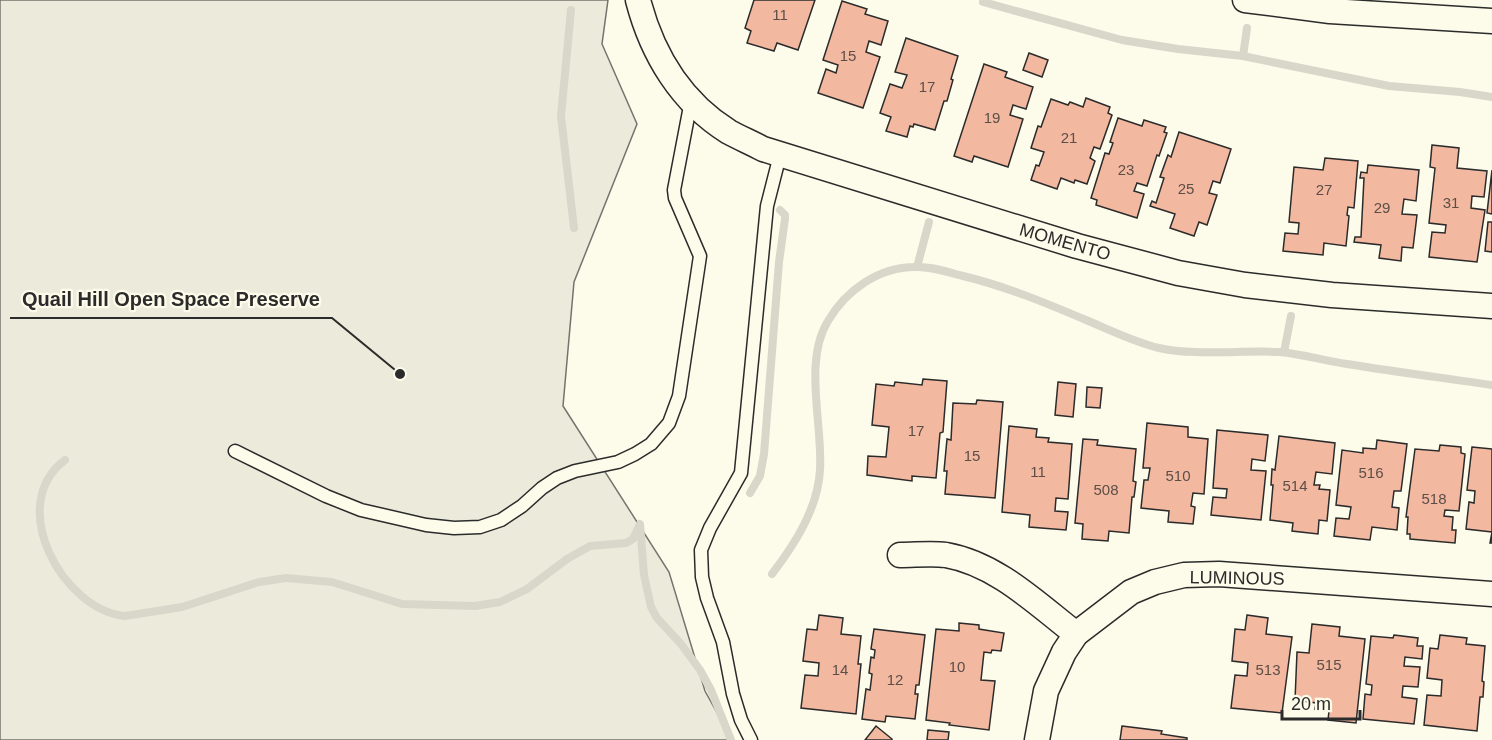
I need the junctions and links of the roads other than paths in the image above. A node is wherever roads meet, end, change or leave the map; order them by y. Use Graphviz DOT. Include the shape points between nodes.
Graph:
graph roads {
  1 [pos="638,0"];
  2 [pos="1245,0"];
  3 [pos="1492,21"];
  4 [pos="691,100"];
  5 [pos="780,155"];
  6 [pos="1492,306"];
  7 [pos="235,451"];
  8 [pos="900,555"];
  9 [pos="1492,594"];
  10 [pos="1076,634"];
  11 [pos="751,740"];
  12 [pos="1038,740"];
  1 -- 4 [label="street, MOMENTO" via="659,58"];
  2 -- 3 [label="street"];
  4 -- 5 [label="street, MOMENTO" via="729,131"];
  4 -- 7 [label="lane" via="674,190 700,256 680,396 669,423 651,444 618,462 557,478 501,520 480,527 454,528 362,510"];
  5 -- 6 [label="street, MOMENTO" via="1178,273 1332,295"];
  5 -- 11 [label="lane" via="767,206 741,473 701,550 707,598 723,642 741,720"];
  8 -- 10 [label="street" via="945,555 982,567 1010,583"];
  9 -- 10 [label="street, LUMINOUS" via="1219,574 1184,575 1131,592"];
  10 -- 12 [label="street, LUMINOUS" via="1046,691"];
}
